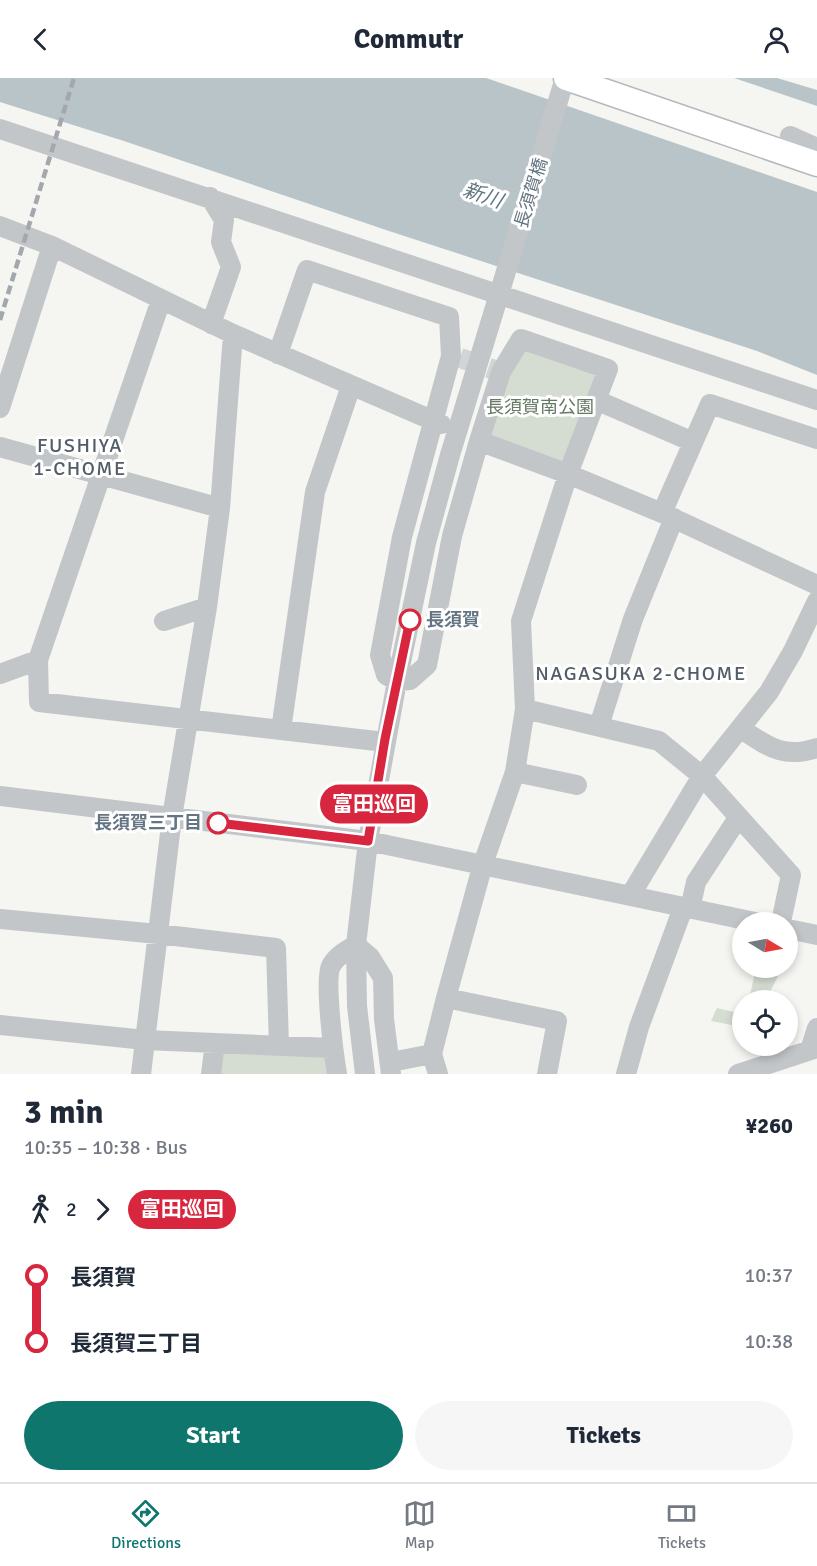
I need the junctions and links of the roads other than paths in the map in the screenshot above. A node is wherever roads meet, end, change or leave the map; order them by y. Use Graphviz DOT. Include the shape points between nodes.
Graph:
graph roads {
  1 [pos="564,85"];
  2 [pos="0,129"];
  3 [pos="790,136"];
  4 [pos="817,148"];
  5 [pos="817,164"];
  6 [pos="210,198"];
  7 [pos="0,226"];
  8 [pos="52,246"];
  9 [pos="501,290"];
  10 [pos="161,300"];
  11 [pos="212,324"];
  12 [pos="233,334"];
  13 [pos="278,354"];
  14 [pos="351,386"];
  15 [pos="596,400"];
  16 [pos="817,400"];
  17 [pos="0,408"];
  18 [pos="438,423"];
  19 [pos="817,439"];
  20 [pos="479,441"];
  21 [pos="693,442"];
  22 [pos="0,447"];
  23 [pos="568,474"];
  24 [pos="102,475"];
  25 [pos="220,508"];
  26 [pos="668,516"];
  27 [pos="817,585"];
  28 [pos="817,601"];
  29 [pos="207,607"];
  30 [pos="164,621"];
  31 [pos="39,660"];
  32 [pos="0,674"];
  33 [pos="397,681"];
  34 [pos="525,709"];
  35 [pos="187,719"];
  36 [pos="599,726"];
  37 [pos="741,729"];
  38 [pos="281,730"];
  39 [pos="385,742"];
  40 [pos="817,748"];
  41 [pos="515,772"];
  42 [pos="702,776"];
  43 [pos="577,785"];
  44 [pos="0,796"];
  45 [pos="172,817"];
  46 [pos="738,818"];
  47 [pos="368,841"];
  48 [pos="483,864"];
  49 [pos="630,896"];
  50 [pos="687,908"];
  51 [pos="783,912"];
  52 [pos="732,917"];
  53 [pos="0,919"];
  54 [pos="798,931"];
  55 [pos="158,934"];
  56 [pos="817,935"];
  57 [pos="356,945"];
  58 [pos="446,998"];
  59 [pos="0,1025"];
  60 [pos="817,1028"];
  61 [pos="145,1040"];
  62 [pos="215,1043"];
  63 [pos="279,1046"];
  64 [pos="332,1048"];
  65 [pos="813,1049"];
  66 [pos="432,1054"];
  67 [pos="391,1068"];
  68 [pos="141,1074"];
  69 [pos="212,1074"];
  70 [pos="337,1074"];
  71 [pos="365,1074"];
  72 [pos="438,1074"];
  73 [pos="547,1074"];
  74 [pos="627,1074"];
  75 [pos="738,1074"];
  1 -- 5 [label="main road"];
  1 -- 9 [label="street, 長須賀橋"];
  2 -- 6 [label="street"];
  3 -- 4 [label="street"];
  6 -- 9 [label="street"];
  6 -- 11 [label="street" via="224,220 221,242 231,267"];
  7 -- 8 [label="street"];
  8 -- 10 [label="street"];
  8 -- 17 [label="street"];
  9 -- 16 [label="street"];
  9 -- 33 [label="street, 長須賀橋" via="426,543"];
  10 -- 11 [label="street"];
  10 -- 24 [label="street"];
  11 -- 12 [label="street"];
  12 -- 13 [label="street"];
  12 -- 25 [label="street"];
  13 -- 14 [label="street"];
  13 -- 18 [label="street" via="307,270 449,317 456,357"];
  14 -- 18 [label="street"];
  14 -- 38 [label="street" via="315,492"];
  15 -- 20 [label="street" via="608,369 521,339 498,371"];
  15 -- 21 [label="street"];
  15 -- 23 [label="street"];
  18 -- 33 [label="street" via="402,537 380,655 386,675"];
  19 -- 21 [label="street" via="710,404"];
  20 -- 23 [label="street"];
  20 -- 33 [label="street" via="452,536 427,665 410,680"];
  21 -- 26 [label="street"];
  22 -- 24 [label="street"];
  23 -- 26 [label="street"];
  23 -- 34 [label="street" via="521,621"];
  24 -- 25 [label="street"];
  24 -- 31 [label="street"];
  25 -- 29 [label="street"];
  26 -- 27 [label="street"];
  26 -- 36 [label="street"];
  28 -- 37 [label="street" via="769,692"];
  29 -- 30 [label="street"];
  29 -- 35 [label="street"];
  31 -- 32 [label="street"];
  31 -- 35 [label="street" via="39,702"];
  33 -- 39 [label="street, 長須賀橋"];
  34 -- 36 [label="street"];
  34 -- 41 [label="street"];
  35 -- 38 [label="street"];
  35 -- 45 [label="street"];
  36 -- 42 [label="street" via="659,741"];
  37 -- 40 [label="street" via="786,753"];
  37 -- 42 [label="street"];
  38 -- 39 [label="street"];
  39 -- 47 [label="street, 長須賀橋"];
  41 -- 43 [label="street"];
  41 -- 48 [label="street"];
  42 -- 46 [label="street"];
  42 -- 49 [label="street"];
  44 -- 45 [label="street"];
  45 -- 47 [label="street"];
  45 -- 55 [label="street"];
  46 -- 50 [label="street" via="696,882"];
  46 -- 51 [label="street" via="791,875"];
  47 -- 48 [label="street"];
  47 -- 57 [label="street, 長須賀橋"];
  48 -- 49 [label="street"];
  48 -- 58 [label="street"];
  49 -- 50 [label="street"];
  50 -- 52 [label="street"];
  50 -- 74 [label="street" via="639,1027"];
  53 -- 55 [label="street"];
  54 -- 56 [label="street"];
  55 -- 61 [label="street"];
  55 -- 63 [label="street" via="276,948"];
  57 -- 64 [label="street" via="330,966"];
  57 -- 67 [label="street" via="370,957 382,978"];
  57 -- 71 [label="street, 長須賀橋"];
  58 -- 66 [label="street"];
  58 -- 73 [label="street" via="557,1021"];
  59 -- 61 [label="street"];
  60 -- 65 [label="street"];
  61 -- 62 [label="street"];
  61 -- 68 [label="street"];
  62 -- 63 [label="street"];
  62 -- 69 [label="street"];
  63 -- 64 [label="street"];
  64 -- 70 [label="street"];
  65 -- 75 [label="street"];
  66 -- 67 [label="street"];
  66 -- 72 [label="street"];
}
